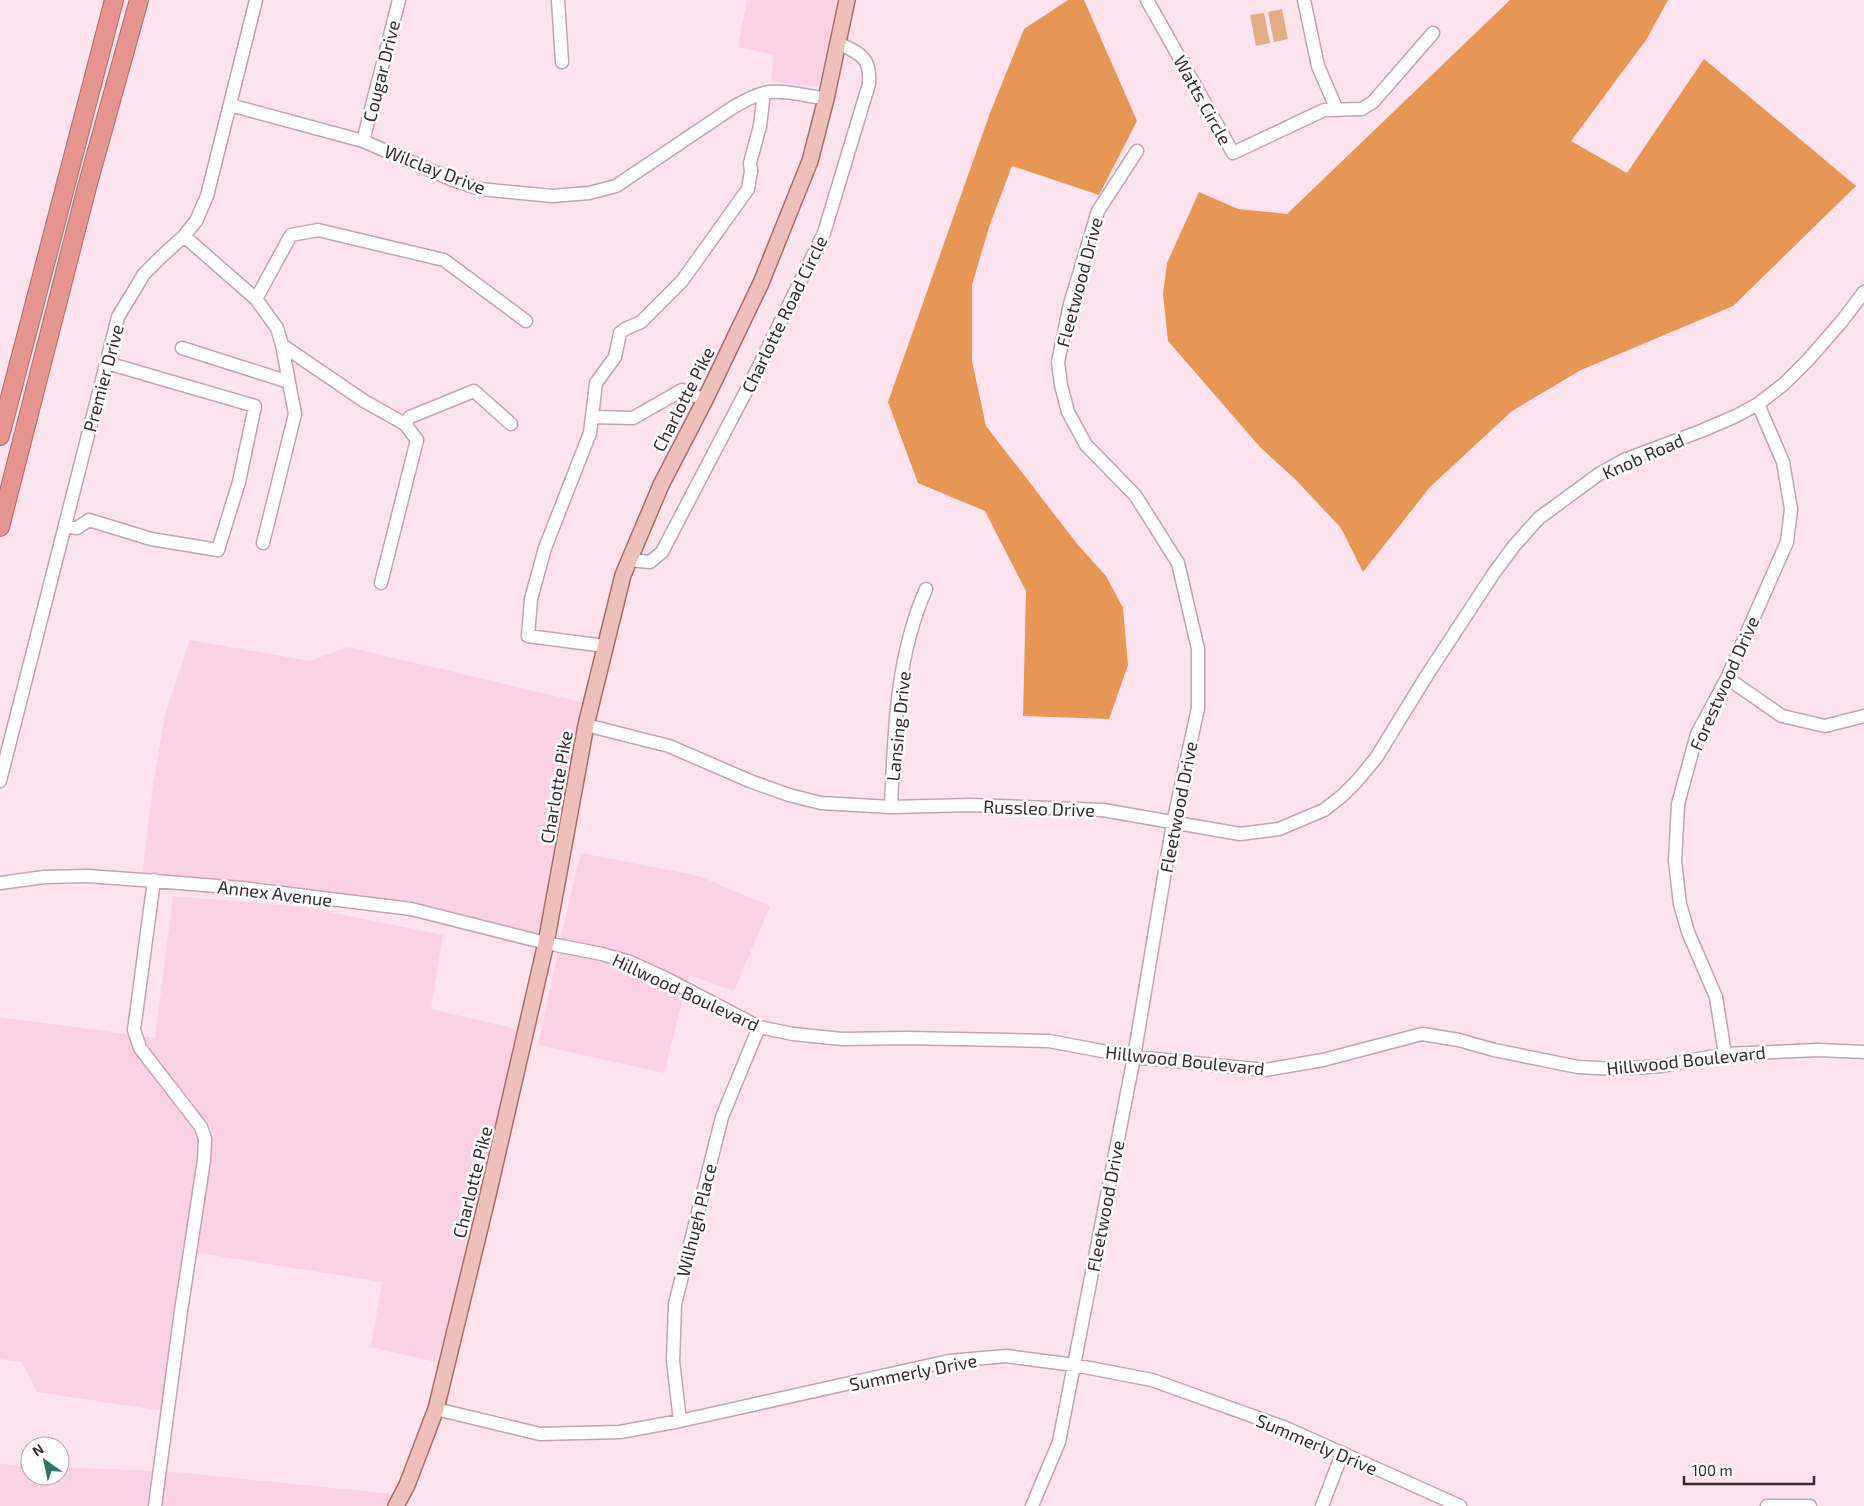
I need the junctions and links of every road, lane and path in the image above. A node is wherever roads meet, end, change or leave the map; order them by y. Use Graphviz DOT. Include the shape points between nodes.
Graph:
graph roads {
  1 [pos="114,0"];
  2 [pos="139,0"];
  3 [pos="256,0"];
  4 [pos="399,0"];
  5 [pos="558,0"];
  6 [pos="847,0"];
  7 [pos="1147,0"];
  8 [pos="1304,0"];
  9 [pos="1433,33"];
  10 [pos="838,43"];
  11 [pos="562,62"];
  12 [pos="764,93"];
  13 [pos="826,99"];
  14 [pos="230,105"];
  15 [pos="1336,110"];
  16 [pos="363,141"];
  17 [pos="1136,151"];
  18 [pos="184,236"];
  19 [pos="1864,292"];
  20 [pos="256,299"];
  21 [pos="526,320"];
  22 [pos="282,345"];
  23 [pos="182,348"];
  24 [pos="107,363"];
  25 [pos="289,382"];
  26 [pos="705,400"];
  27 [pos="1758,404"];
  28 [pos="592,417"];
  29 [pos="405,424"];
  30 [pos="511,424"];
  31 [pos="0,436"];
  32 [pos="65,526"];
  33 [pos="0,527"];
  34 [pos="263,544"];
  35 [pos="629,560"];
  36 [pos="380,583"];
  37 [pos="926,589"];
  38 [pos="605,646"];
  39 [pos="1429,672"];
  40 [pos="1727,678"];
  41 [pos="1864,716"];
  42 [pos="586,726"];
  43 [pos="0,781"];
  44 [pos="891,807"];
  45 [pos="1173,823"];
  46 [pos="154,880"];
  47 [pos="0,883"];
  48 [pos="546,943"];
  49 [pos="758,1027"];
  50 [pos="1864,1052"];
  51 [pos="1725,1054"];
  52 [pos="1134,1057"];
  53 [pos="1074,1365"];
  54 [pos="436,1409"];
  55 [pos="680,1421"];
  56 [pos="1342,1454"];
  57 [pos="155,1506"];
  58 [pos="396,1506"];
  59 [pos="1032,1506"];
  60 [pos="1322,1506"];
  61 [pos="1460,1506"];
  62 [pos="1767,1506"];
  63 [pos="1810,1506"];
  1 -- 31 [label="highway"];
  2 -- 33 [label="highway" via="87,187"];
  3 -- 14 [label="street, Premier Drive"];
  4 -- 16 [label="street, Cougar Drive"];
  5 -- 11 [label="street"];
  6 -- 10 [label="main road, Charlotte Pike"];
  7 -- 15 [label="street, Watts Circle" via="1233,154 1324,110"];
  8 -- 15 [label="street" via="1318,66"];
  9 -- 15 [label="street, Watts Circle" via="1373,102 1362,108"];
  10 -- 13 [label="main road, Charlotte Pike"];
  10 -- 35 [label="street, Charlotte Road Circle" via="863,55 870,69 869,84 824,233 662,552 650,562"];
  12 -- 13 [label="street, Wilclay Drive"];
  12 -- 16 [label="street, Wilclay Drive" via="732,108 616,186 589,193 552,196 480,189"];
  12 -- 28 [label="street" via="748,188 682,281 641,322 620,333 615,357 596,383"];
  13 -- 26 [label="main road, Charlotte Pike" via="807,170 761,283"];
  14 -- 16 [label="street, Wilclay Drive"];
  14 -- 18 [label="street, Premier Drive" via="207,196 196,221"];
  17 -- 45 [label="street, Fleetwood Drive" via="1098,211 1072,297 1058,362 1072,420 1086,445 1135,495 1178,563 1185,589 1198,649 1198,708"];
  18 -- 20 [label="street"];
  18 -- 24 [label="street, Premier Drive" via="144,274 118,317"];
  19 -- 27 [label="street, Knob Road" via="1808,360"];
  20 -- 21 [label="street" via="292,235 318,230 444,260"];
  20 -- 22 [label="street" via="277,328"];
  22 -- 25 [label="street"];
  22 -- 29 [label="street" via="364,401"];
  23 -- 25 [label="street"];
  24 -- 32 [label="street, Premier Drive"];
  24 -- 32 [label="street" via="255,406 239,482 218,550 151,539 89,520 77,528"];
  25 -- 34 [label="street" via="295,414"];
  26 -- 28 [label="street" via="682,390 633,418"];
  26 -- 35 [label="main road, Charlotte Pike" via="661,486"];
  27 -- 39 [label="street, Knob Road" via="1710,428 1624,460 1599,474 1539,518 1494,573"];
  27 -- 40 [label="street, Forestwood Drive" via="1783,462 1791,509 1788,542"];
  28 -- 38 [label="street" via="590,432 545,548 531,599 528,636"];
  29 -- 30 [label="street" via="410,417 474,390"];
  29 -- 36 [label="street" via="416,440"];
  32 -- 43 [label="street, Premier Drive"];
  35 -- 38 [label="main road, Charlotte Pike" via="622,575"];
  37 -- 44 [label="street, Lansing Drive" via="903,666 894,723"];
  38 -- 42 [label="main road, Charlotte Pike"];
  39 -- 45 [label="street, Russleo Drive" via="1376,758 1342,796 1324,810 1279,829 1240,834"];
  40 -- 41 [label="street" via="1782,716 1825,726"];
  40 -- 51 [label="street, Forestwood Drive" via="1697,734 1678,804 1674,861 1688,932 1716,997"];
  42 -- 44 [label="street, Russleo Drive" via="669,746 789,795 821,803"];
  42 -- 48 [label="main road, Charlotte Pike"];
  44 -- 45 [label="street, Russleo Drive" via="970,805 1103,810"];
  45 -- 52 [label="street, Fleetwood Drive"];
  46 -- 47 [label="street, Annex Avenue" via="88,876"];
  46 -- 48 [label="street, Annex Avenue" via="411,910"];
  46 -- 57 [label="street" via="134,1030 140,1048 197,1120 205,1139"];
  48 -- 49 [label="street, Hillwood Boulevard" via="630,962"];
  48 -- 54 [label="main road, Charlotte Pike"];
  49 -- 52 [label="street, Hillwood Boulevard" via="842,1039 1049,1041"];
  49 -- 55 [label="street, Wilhugh Place" via="722,1117 675,1304 673,1362"];
  50 -- 51 [label="street, Hillwood Boulevard" via="1788,1050"];
  51 -- 52 [label="street, Hillwood Boulevard" via="1662,1066 1589,1068 1422,1034 1323,1060 1265,1070"];
  52 -- 53 [label="street, Fleetwood Drive"];
  53 -- 55 [label="street, Summerly Drive" via="1006,1356 949,1361"];
  53 -- 56 [label="street, Summerly Drive" via="1152,1380 1286,1428"];
  53 -- 59 [label="street, Fleetwood Drive" via="1059,1442"];
  54 -- 55 [label="street, Summerly Drive" via="540,1434 620,1432"];
  54 -- 58 [label="main road, Charlotte Pike"];
  56 -- 60 [label="street"];
  56 -- 61 [label="street, Summerly Drive"];
  62 -- 63 [label="street"];
}
